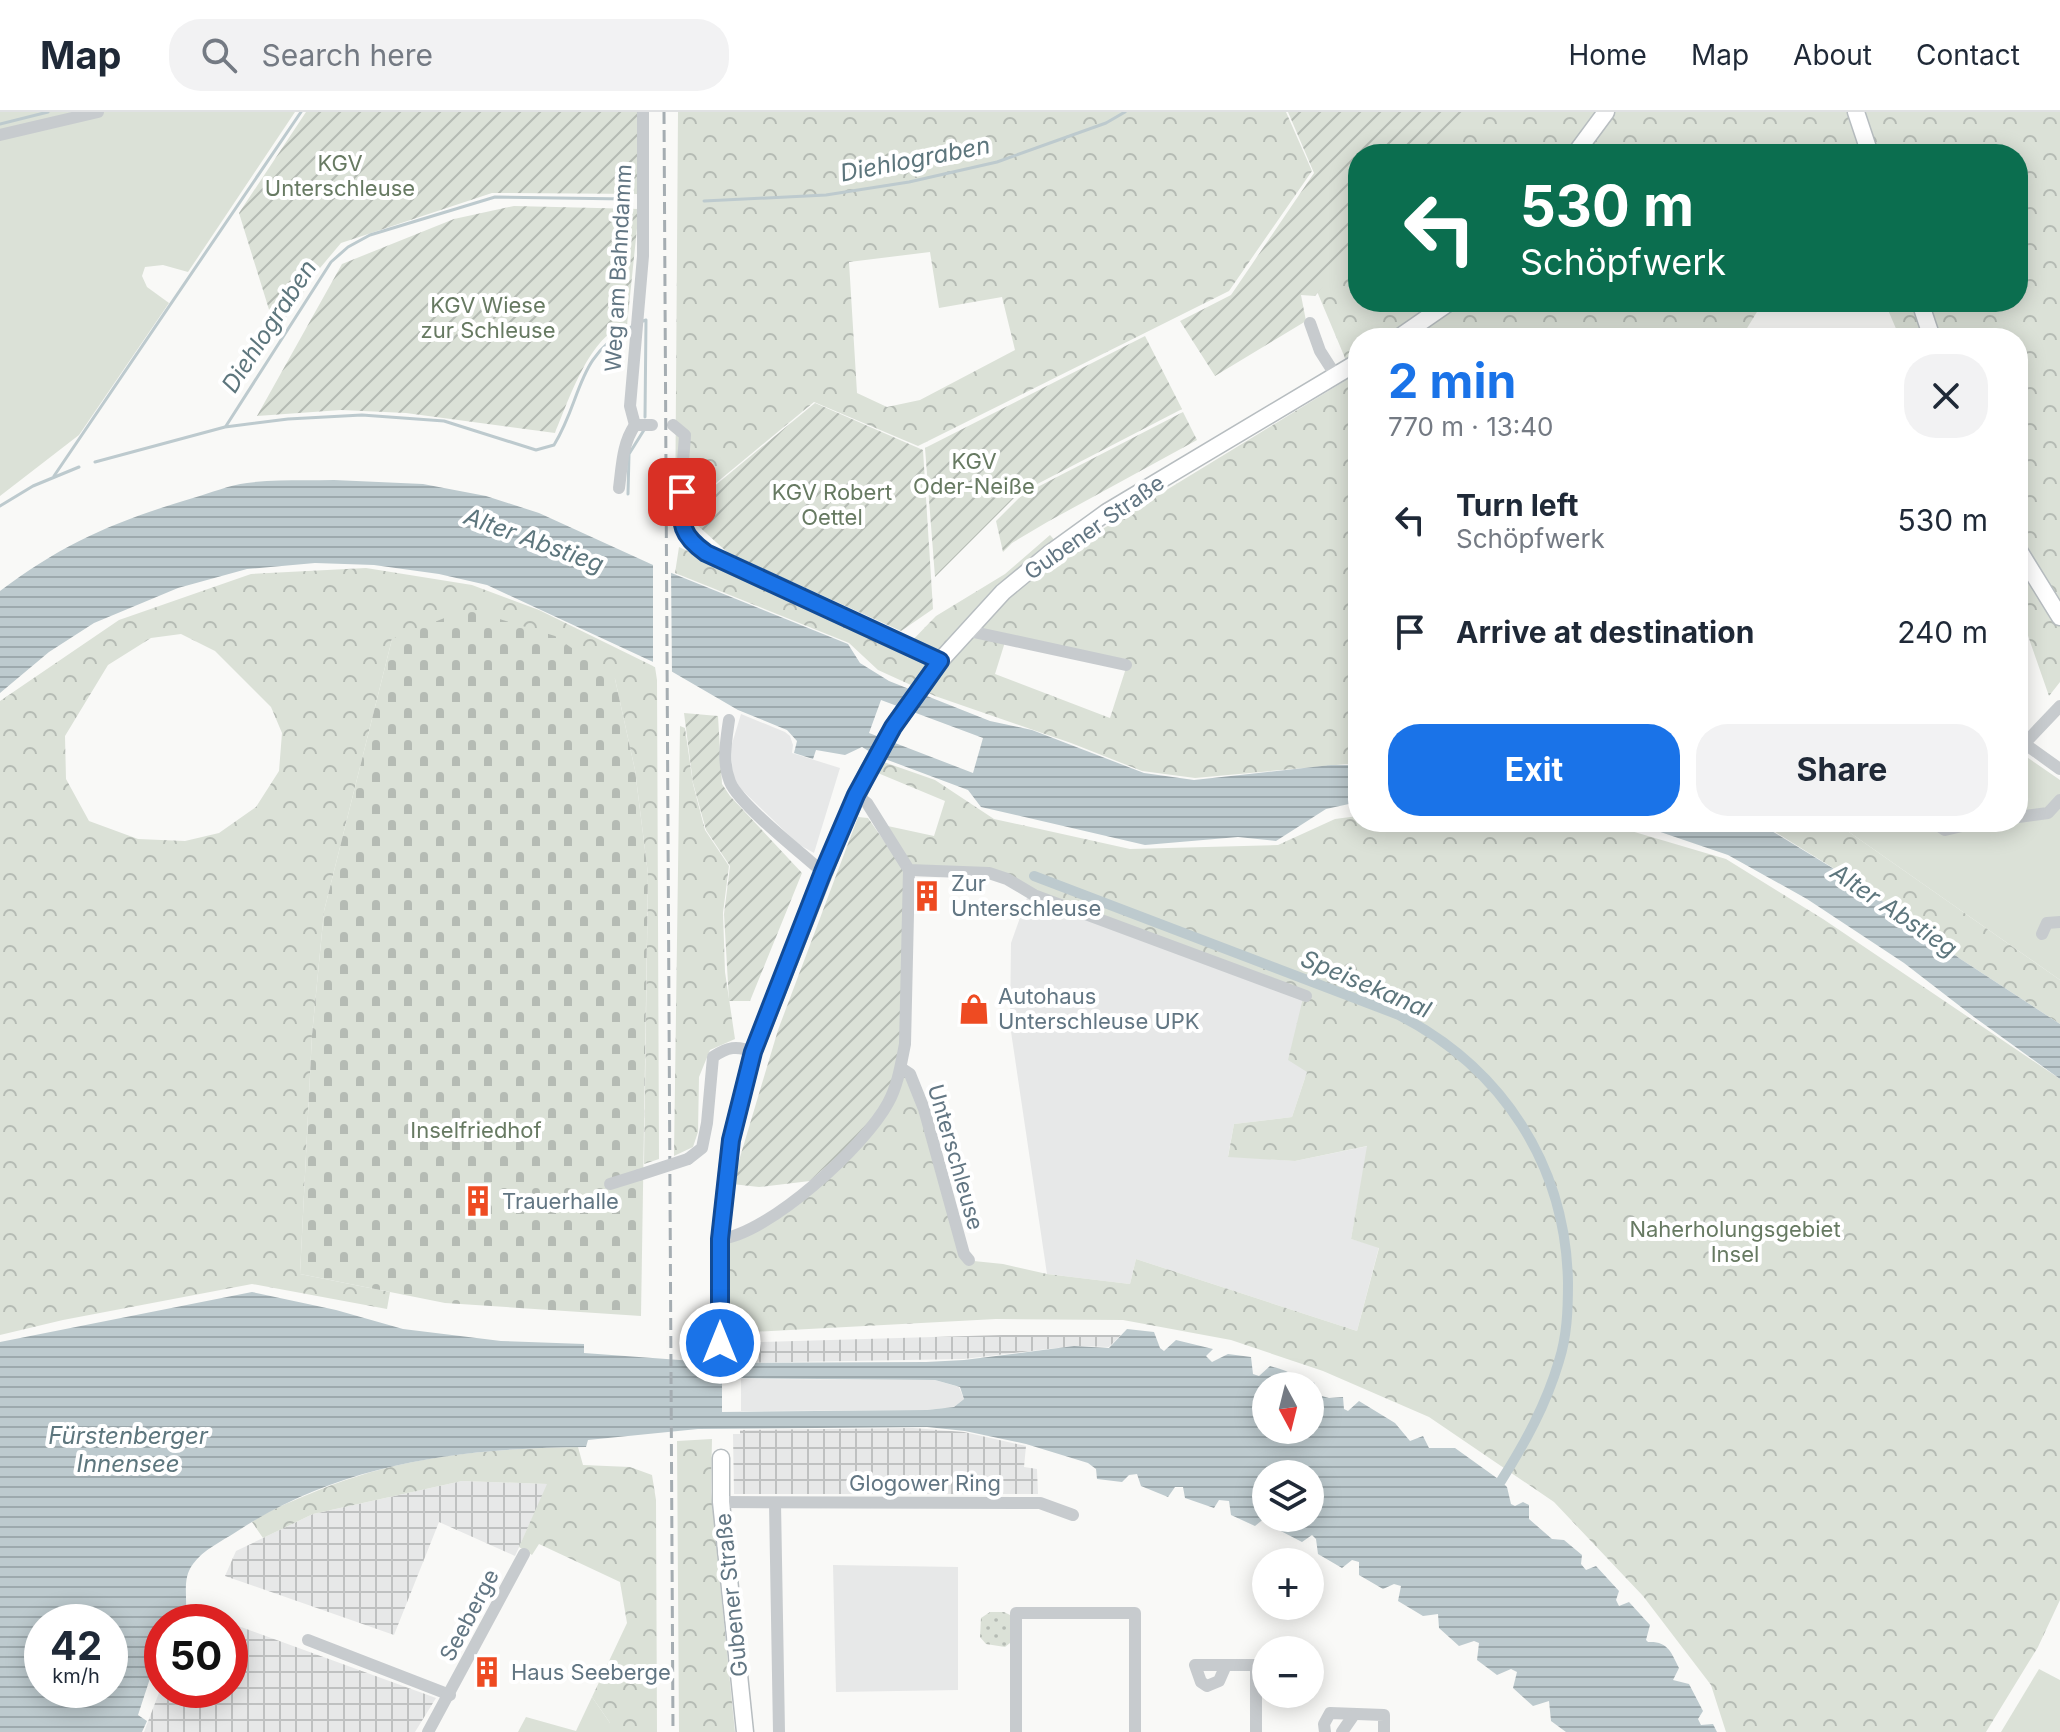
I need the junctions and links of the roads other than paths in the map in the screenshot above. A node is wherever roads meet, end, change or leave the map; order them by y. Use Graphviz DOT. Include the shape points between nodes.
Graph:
graph roads {
  1 [pos="98,112"];
  2 [pos="643,112"];
  3 [pos="1606,112"];
  4 [pos="1856,112"];
  5 [pos="0,135"];
  6 [pos="1582,144"];
  7 [pos="1867,144"];
  8 [pos="1436,312"];
  9 [pos="1310,323"];
  10 [pos="1412,328"];
  11 [pos="1348,368"];
  12 [pos="1336,376"];
  13 [pos="635,425"];
  14 [pos="652,425"];
  15 [pos="673,425"];
  16 [pos="619,488"];
  17 [pos="2028,565"];
  18 [pos="2060,617"];
  19 [pos="969,631"];
  20 [pos="940,661"];
  21 [pos="1126,665"];
  22 [pos="2060,706"];
  23 [pos="729,720"];
  24 [pos="2028,735"];
  25 [pos="2028,745"];
  26 [pos="2060,769"];
  27 [pos="856,795"];
  28 [pos="2059,805"];
  29 [pos="2028,816"];
  30 [pos="909,870"];
  31 [pos="823,872"];
  32 [pos="2060,922"];
  33 [pos="2042,934"];
  34 [pos="1306,996"];
  35 [pos="753,1052"];
  36 [pos="901,1068"];
  37 [pos="610,1184"];
  38 [pos="720,1239"];
  39 [pos="969,1260"];
  40 [pos="720,1343"];
  41 [pos="721,1458"];
  42 [pos="721,1502"];
  43 [pos="775,1503"];
  44 [pos="1073,1515"];
  45 [pos="524,1554"];
  46 [pos="308,1640"];
  47 [pos="1226,1665"];
  48 [pos="450,1695"];
  49 [pos="1353,1716"];
  50 [pos="428,1732"];
  51 [pos="745,1732"];
  52 [pos="779,1732"];
  53 [pos="1016,1732"];
  54 [pos="1135,1732"];
  55 [pos="1256,1732"];
  56 [pos="1325,1732"];
  57 [pos="1342,1732"];
  58 [pos="1384,1732"];
  1 -- 5 [label="street"];
  2 -- 13 [label="street, Weg am Bahndamm" via="643,256 630,406"];
  3 -- 6 [label="main road"];
  4 -- 7 [label="main road"];
  8 -- 10 [label="main road"];
  9 -- 12 [label="street"];
  11 -- 12 [label="main road, Gubener Straße"];
  12 -- 19 [label="main road, Gubener Straße" via="1107,512 1003,592"];
  13 -- 14 [label="street"];
  13 -- 16 [label="street" via="624,446"];
  15 -- 20 [label="street" via="685,435 681,520 694,544"];
  17 -- 18 [label="main road"];
  19 -- 20 [label="main road, Gubener Straße"];
  19 -- 21 [label="street"];
  20 -- 27 [label="main road, Gubener Straße" via="893,727"];
  22 -- 24 [label="street"];
  23 -- 31 [label="street" via="724,758 730,783"];
  25 -- 26 [label="street"];
  27 -- 30 [label="street" via="867,803"];
  27 -- 31 [label="main road, Gubener Straße"];
  28 -- 29 [label="street"];
  30 -- 34 [label="street" via="989,873 1034,895"];
  30 -- 36 [label="street, Unterschleuse"];
  31 -- 35 [label="main road, Gubener Straße"];
  32 -- 33 [label="street" via="2047,923"];
  35 -- 37 [label="street, bridge" via="741,1046 713,1057 702,1148 688,1159"];
  35 -- 38 [label="main road, Gubener Straße" via="731,1140"];
  36 -- 38 [label="street, Unterschleuse" via="888,1104 831,1169 753,1228"];
  36 -- 39 [label="street, Unterschleuse" via="910,1074 924,1109"];
  38 -- 40 [label="main road, Gubener Straße"];
  41 -- 42 [label="main road, Gubener Straße"];
  42 -- 43 [label="street, Glogower Ring"];
  42 -- 51 [label="main road, Gubener Straße"];
  43 -- 44 [label="street, Glogower Ring" via="1040,1503"];
  43 -- 52 [label="street"];
  45 -- 48 [label="street, Seeberge"];
  46 -- 48 [label="street, Seeberge"];
  47 -- 55 [label="street" via="1256,1665"];
  48 -- 50 [label="street, Seeberge"];
  49 -- 56 [label="street" via="1330,1713"];
  49 -- 57 [label="street"];
  49 -- 58 [label="street" via="1384,1715"];
  53 -- 54 [label="street" via="1016,1613 1135,1613"];
}
